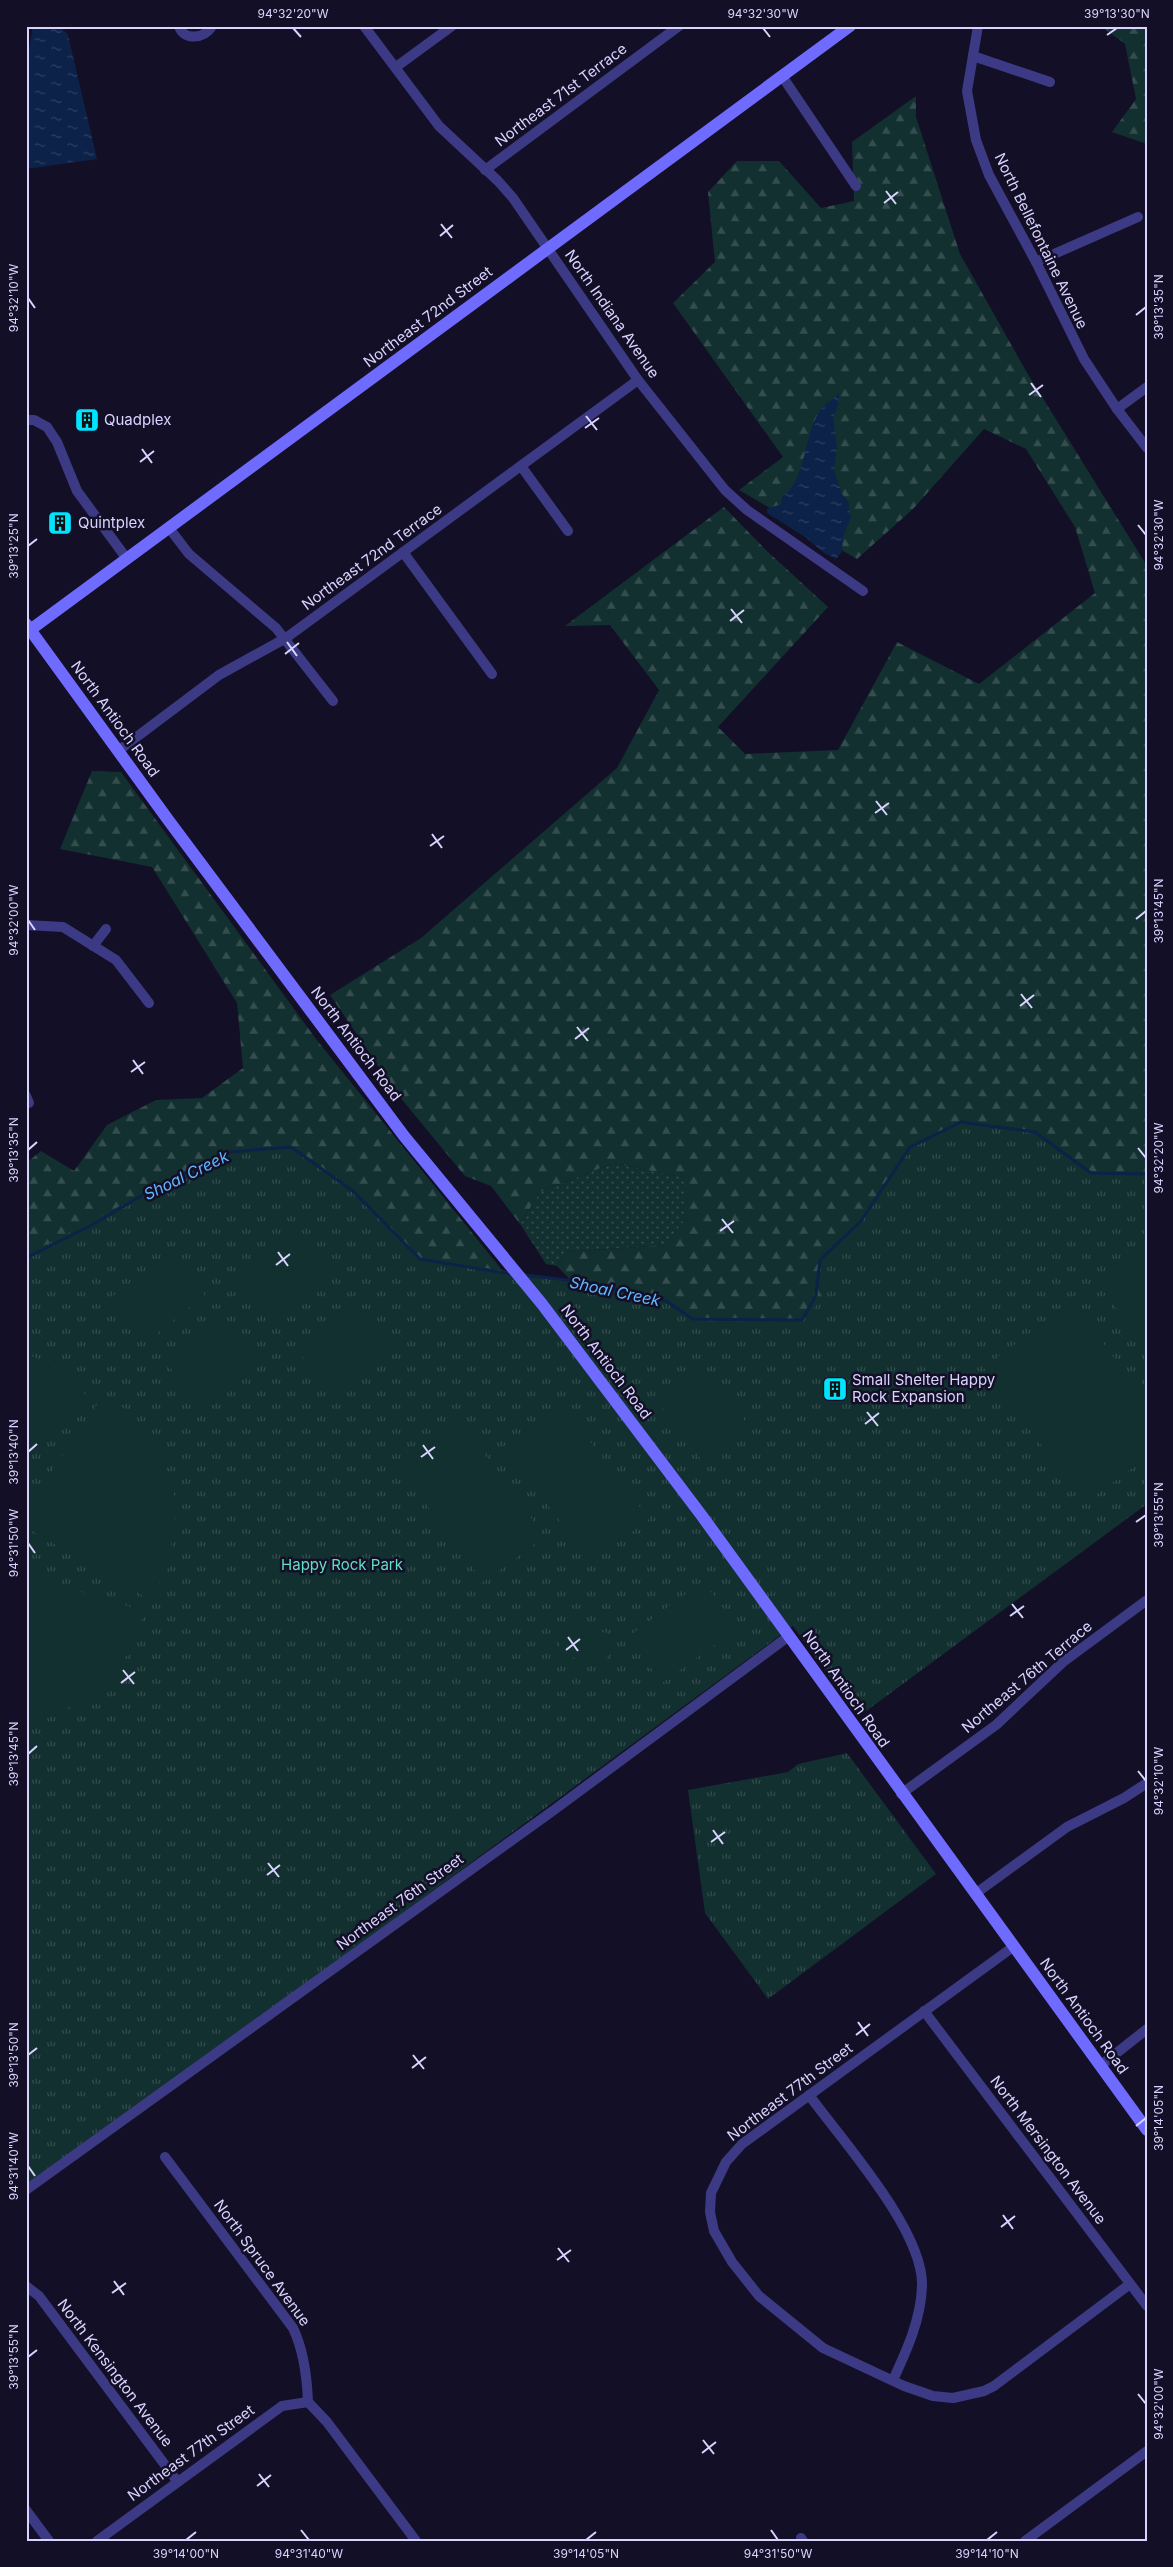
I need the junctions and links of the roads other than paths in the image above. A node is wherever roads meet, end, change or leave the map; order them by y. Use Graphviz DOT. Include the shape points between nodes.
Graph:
graph roads {
  1 [pos="178,26"];
  2 [pos="212,26"];
  3 [pos="364,26"];
  4 [pos="452,26"];
  5 [pos="679,26"];
  6 [pos="850,26"];
  7 [pos="978,26"];
  8 [pos="973,56"];
  9 [pos="396,67"];
  10 [pos="782,76"];
  11 [pos="1050,82"];
  12 [pos="485,170"];
  13 [pos="856,186"];
  14 [pos="1138,217"];
  15 [pos="548,248"];
  16 [pos="1036,262"];
  17 [pos="638,380"];
  18 [pos="1147,387"];
  19 [pos="1117,409"];
  20 [pos="26,420"];
  21 [pos="1147,448"];
  22 [pos="521,466"];
  23 [pos="169,528"];
  24 [pos="568,531"];
  25 [pos="404,552"];
  26 [pos="127,559"];
  27 [pos="863,591"];
  28 [pos="28,629"];
  29 [pos="286,638"];
  30 [pos="492,674"];
  31 [pos="333,701"];
  32 [pos="118,751"];
  33 [pos="26,925"];
  34 [pos="106,929"];
  35 [pos="93,946"];
  36 [pos="149,1003"];
  37 [pos="1147,1600"];
  38 [pos="790,1636"];
  39 [pos="1147,1783"];
  40 [pos="901,1794"];
  41 [pos="974,1894"];
  42 [pos="1013,1947"];
  43 [pos="924,2011"];
  44 [pos="1147,2029"];
  45 [pos="1100,2066"];
  46 [pos="809,2095"];
  47 [pos="1147,2130"];
  48 [pos="165,2157"];
  49 [pos="26,2190"];
  50 [pos="1130,2284"];
  51 [pos="26,2286"];
  52 [pos="1147,2306"];
  53 [pos="893,2380"];
  54 [pos="308,2402"];
  55 [pos="1147,2451"];
  56 [pos="178,2481"];
  57 [pos="26,2510"];
  58 [pos="49,2541"];
  59 [pos="97,2541"];
  60 [pos="416,2541"];
  61 [pos="1025,2541"];
  1 -- 2 [label="street" via="184,35 193,36 204,34"];
  3 -- 9 [label="street, North Indiana Avenue"];
  4 -- 9 [label="street"];
  5 -- 12 [label="street, Northeast 71st Terrace"];
  6 -- 10 [label="street, Northeast 72nd Street"];
  7 -- 8 [label="street, North Bellefontaine Avenue"];
  8 -- 11 [label="street"];
  8 -- 16 [label="street, North Bellefontaine Avenue" via="967,91 976,140 989,175"];
  9 -- 12 [label="street, North Indiana Avenue" via="438,126"];
  10 -- 13 [label="street"];
  10 -- 15 [label="street, Northeast 72nd Street"];
  12 -- 15 [label="street, North Indiana Avenue" via="513,198"];
  14 -- 16 [label="street"];
  15 -- 17 [label="street, North Indiana Avenue"];
  15 -- 23 [label="street, Northeast 72nd Street"];
  16 -- 19 [label="street, North Bellefontaine Avenue" via="1084,359"];
  17 -- 22 [label="street, Northeast 72nd Terrace"];
  17 -- 27 [label="street, North Indiana Avenue" via="725,490 747,510"];
  18 -- 19 [label="street"];
  19 -- 21 [label="street, North Bellefontaine Avenue"];
  20 -- 26 [label="street" via="34,420 47,427 57,442 76,491"];
  22 -- 24 [label="street"];
  22 -- 25 [label="street, Northeast 72nd Terrace"];
  23 -- 26 [label="street, Northeast 72nd Street"];
  23 -- 29 [label="street" via="189,554 258,610"];
  25 -- 29 [label="street, Northeast 72nd Terrace"];
  25 -- 30 [label="street"];
  26 -- 28 [label="street, Northeast 72nd Street"];
  28 -- 32 [label="street, North Antioch Road"];
  29 -- 31 [label="street"];
  29 -- 32 [label="street, Northeast 72nd Terrace" via="219,675"];
  32 -- 38 [label="street, North Antioch Road" via="399,1129 542,1304"];
  33 -- 35 [label="street" via="63,927"];
  34 -- 35 [label="street"];
  35 -- 36 [label="street" via="116,960"];
  37 -- 40 [label="street, Northeast 76th Terrace" via="1063,1662 1008,1716"];
  38 -- 40 [label="street, North Antioch Road"];
  38 -- 49 [label="street, Northeast 76th Street"];
  39 -- 41 [label="street" via="1067,1827"];
  40 -- 41 [label="street, North Antioch Road"];
  41 -- 42 [label="street, North Antioch Road"];
  42 -- 43 [label="street, Northeast 77th Street"];
  42 -- 45 [label="street, North Antioch Road"];
  43 -- 46 [label="street, Northeast 77th Street"];
  43 -- 50 [label="street, North Mersington Avenue"];
  44 -- 45 [label="street"];
  45 -- 47 [label="street, North Antioch Road"];
  46 -- 53 [label="street" via="895,2210 915,2248 921,2268 920,2306 912,2337"];
  46 -- 53 [label="street, Northeast 77th Street" via="742,2144 726,2162 710,2193 714,2231 732,2262 759,2296 824,2348 848,2362"];
  48 -- 54 [label="street, North Spruce Avenue" via="293,2328 307,2378"];
  50 -- 52 [label="street, North Mersington Avenue"];
  50 -- 53 [label="street, Northeast 77th Street" via="994,2386 953,2398 933,2396"];
  51 -- 56 [label="street, North Kensington Avenue" via="38,2296"];
  54 -- 56 [label="street, Northeast 77th Street" via="282,2406"];
  54 -- 60 [label="street" via="327,2422"];
  55 -- 61 [label="street"];
  56 -- 59 [label="street, Northeast 77th Street"];
  57 -- 58 [label="street"];
}
